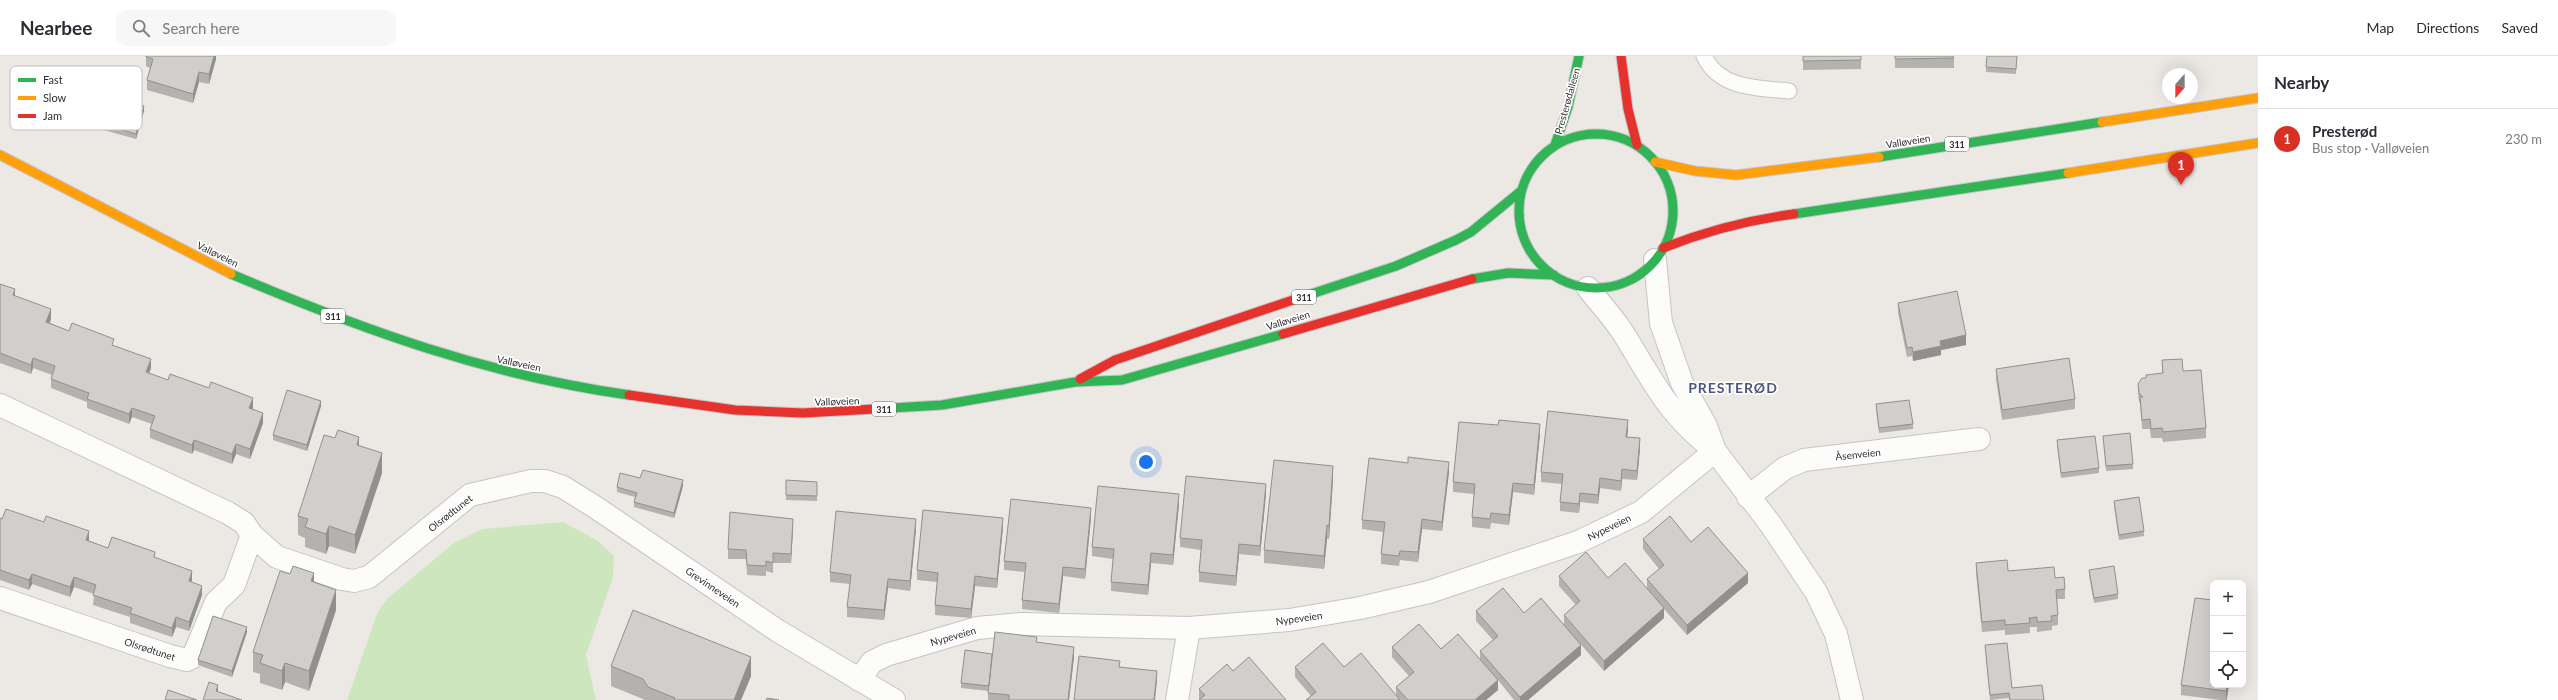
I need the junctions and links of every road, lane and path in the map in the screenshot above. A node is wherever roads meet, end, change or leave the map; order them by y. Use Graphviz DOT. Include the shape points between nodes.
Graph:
graph roads {
  1 [pos="1579,56"];
  2 [pos="1621,56"];
  3 [pos="1704,56"];
  4 [pos="1789,91"];
  5 [pos="2258,98"];
  6 [pos="2258,143"];
  7 [pos="1554,146"];
  8 [pos="1637,146"];
  9 [pos="0,155"];
  10 [pos="1655,162"];
  11 [pos="1521,191"];
  12 [pos="1659,254"];
  13 [pos="1554,275"];
  14 [pos="1588,288"];
  15 [pos="1075,382"];
  16 [pos="0,405"];
  17 [pos="1979,439"];
  18 [pos="1715,451"];
  19 [pos="531,481"];
  20 [pos="1748,497"];
  21 [pos="252,535"];
  22 [pos="0,598"];
  23 [pos="1189,628"];
  24 [pos="859,680"];
  25 [pos="894,700"];
  26 [pos="1178,700"];
  27 [pos="1852,700"];
  1 -- 7 [label="main road, Presterødalleen" via="1568,107"];
  2 -- 8 [label="main road" via="1628,109"];
  3 -- 4 [label="lane" via="1724,79 1738,85"];
  5 -- 10 [label="main road, Valløveien / 311" via="1850,162 1736,175 1702,172"];
  6 -- 12 [label="main road, 311" via="1857,206 1754,219 1721,226"];
  7 -- 8 [label="main road, 311" via="1570,138 1587,134 1622,138"];
  7 -- 11 [label="main road, 311" via="1540,157 1528,173"];
  8 -- 10 [label="main road, 311"];
  9 -- 15 [label="main road, Valløveien / 311" via="226,272 309,307 410,344 492,369 600,391 692,405 803,413 942,405"];
  10 -- 12 [label="main road, 311" via="1665,177 1673,213 1670,231"];
  11 -- 13 [label="main road, 311" via="1519,223 1524,238 1541,266"];
  11 -- 15 [label="main road, Valløveien / 311" via="1471,232 1441,247 1389,268 1115,360"];
  12 -- 14 [label="main road, 311" via="1641,273 1625,282 1607,287"];
  12 -- 18 [label="street" via="1660,323 1682,383 1706,426"];
  13 -- 14 [label="main road, 311" via="1570,284"];
  13 -- 15 [label="main road, Valløveien / 311" via="1508,273 1477,277 1145,375 1122,380"];
  14 -- 18 [label="street" via="1624,335 1656,388 1678,418"];
  16 -- 21 [label="street, Olsrødtunet" via="228,513 244,523"];
  17 -- 20 [label="street, Åsenveien" via="1804,460 1785,468"];
  18 -- 20 [label="street"];
  18 -- 23 [label="street, Nypeveien" via="1641,512 1571,544 1429,592 1360,608 1289,620"];
  19 -- 21 [label="street, Olsrødtunet" via="470,495 369,577 354,581 342,580 277,557"];
  19 -- 24 [label="street, Grevinneveien" via="545,481 588,503 778,631"];
  20 -- 27 [label="street" via="1771,525 1816,592 1836,634"];
  21 -- 22 [label="street, Olsrødtunet" via="234,585 216,602 193,657 187,660"];
  23 -- 24 [label="street, Nypeveien" via="1021,624 977,628 886,655 872,662"];
  23 -- 26 [label="street"];
  24 -- 25 [label="street, Grevinneveien"];
}
